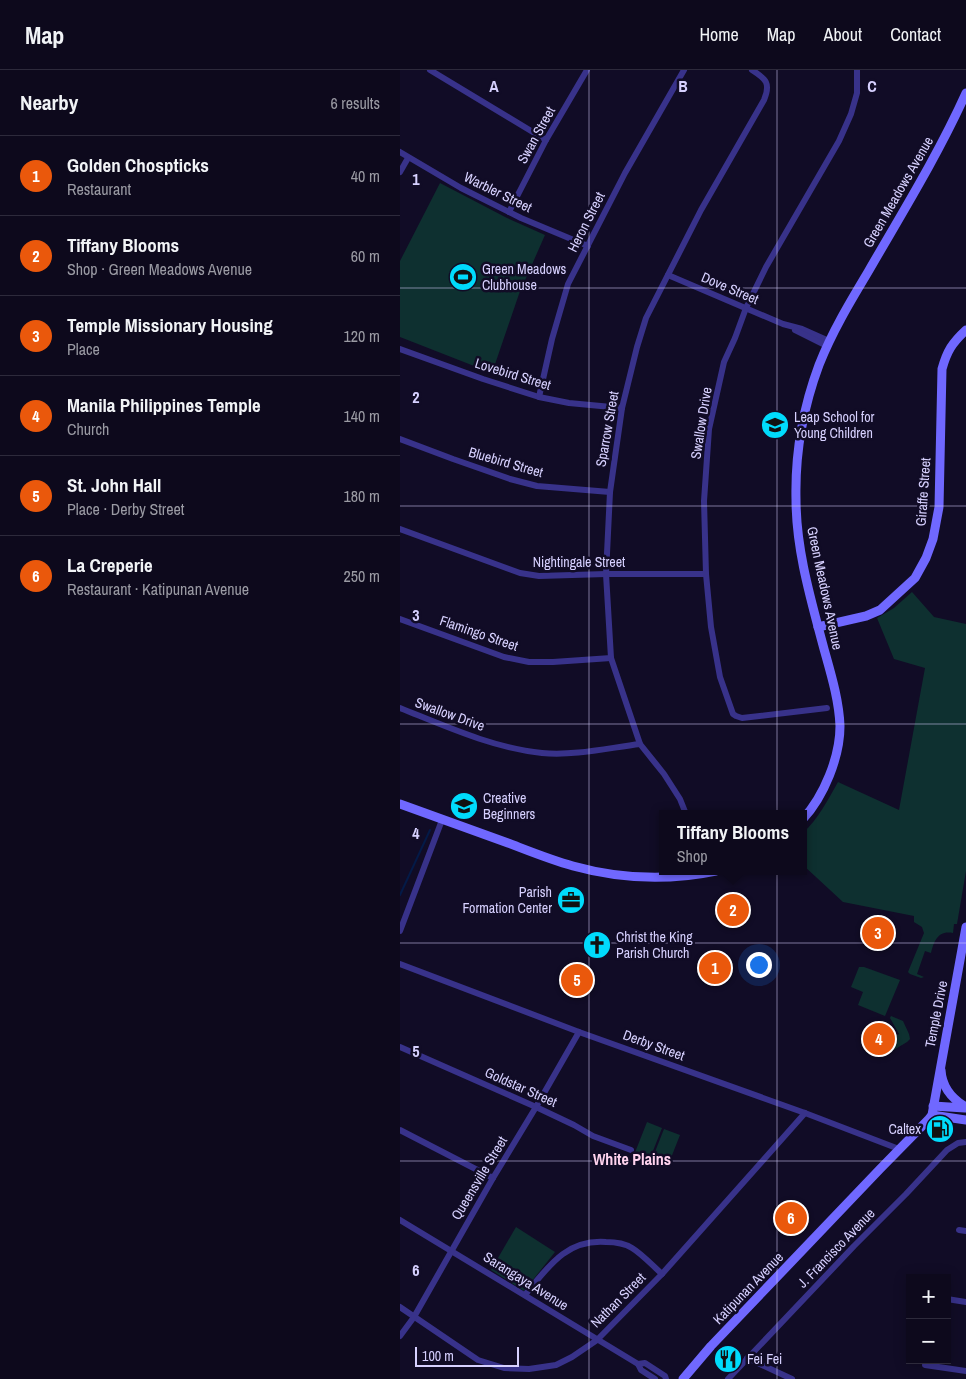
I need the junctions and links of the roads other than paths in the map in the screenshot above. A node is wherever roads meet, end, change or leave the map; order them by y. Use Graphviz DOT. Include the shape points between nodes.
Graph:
graph roads {
  1 [pos="430,70"];
  2 [pos="587,70"];
  3 [pos="684,70"];
  4 [pos="752,70"];
  5 [pos="857,70"];
  6 [pos="966,93"];
  7 [pos="546,140"];
  8 [pos="400,152"];
  9 [pos="408,158"];
  10 [pos="400,172"];
  11 [pos="510,212"];
  12 [pos="588,246"];
  13 [pos="668,275"];
  14 [pos="746,308"];
  15 [pos="966,330"];
  16 [pos="828,343"];
  17 [pos="400,349"];
  18 [pos="539,397"];
  19 [pos="622,408"];
  20 [pos="400,439"];
  21 [pos="610,492"];
  22 [pos="400,529"];
  23 [pos="606,574"];
  24 [pos="706,574"];
  25 [pos="400,619"];
  26 [pos="818,627"];
  27 [pos="611,658"];
  28 [pos="400,708"];
  29 [pos="827,708"];
  30 [pos="640,744"];
  31 [pos="400,804"];
  32 [pos="684,810"];
  33 [pos="807,813"];
  34 [pos="442,820"];
  35 [pos="680,875"];
  36 [pos="966,927"];
  37 [pos="400,931"];
  38 [pos="400,964"];
  39 [pos="579,1032"];
  40 [pos="400,1047"];
  41 [pos="940,1062"];
  42 [pos="536,1106"];
  43 [pos="966,1108"];
  44 [pos="932,1110"];
  45 [pos="805,1113"];
  46 [pos="966,1120"];
  47 [pos="400,1130"];
  48 [pos="966,1142"];
  49 [pos="632,1150"];
  50 [pos="899,1150"];
  51 [pos="492,1178"];
  52 [pos="400,1220"];
  53 [pos="451,1250"];
  54 [pos="662,1274"];
  55 [pos="525,1295"];
  56 [pos="951,1300"];
  57 [pos="966,1302"];
  58 [pos="400,1307"];
  59 [pos="414,1317"];
  60 [pos="400,1336"];
  61 [pos="597,1340"];
  62 [pos="747,1358"];
  63 [pos="638,1364"];
  64 [pos="925,1365"];
  65 [pos="966,1371"];
  66 [pos="655,1379"];
  67 [pos="666,1379"];
  68 [pos="683,1379"];
  69 [pos="728,1379"];
  70 [pos="792,1379"];
  1 -- 7 [label="street"];
  2 -- 7 [label="street, Swan Street"];
  3 -- 12 [label="street, Heron Street"];
  4 -- 13 [label="street, Sparrow Street" via="767,83 764,100"];
  5 -- 14 [label="street, Swallow Drive" via="851,114 839,141"];
  6 -- 16 [label="street, Green Meadows Avenue" via="940,146"];
  7 -- 11 [label="street, Swan Street"];
  8 -- 9 [label="street, Warbler Street"];
  9 -- 10 [label="street"];
  9 -- 11 [label="street, Warbler Street"];
  11 -- 12 [label="street, Warbler Street"];
  12 -- 18 [label="street, Heron Street" via="568,284"];
  13 -- 14 [label="street, Dove Street"];
  13 -- 19 [label="street, Sparrow Street" via="646,318"];
  14 -- 16 [label="street, Dove Street"];
  14 -- 24 [label="street, Swallow Drive" via="724,362 709,429 704,501"];
  15 -- 26 [label="street, Giraffe Street" via="952,344 942,369 939,507 926,558 915,578 880,610"];
  16 -- 26 [label="street, Green Meadows Avenue" via="805,410 797,466 797,530"];
  17 -- 18 [label="street, Lovebird Street"];
  18 -- 19 [label="street, Lovebird Street"];
  19 -- 21 [label="street, Sparrow Street"];
  20 -- 21 [label="street, Bluebird Street" via="537,486"];
  21 -- 23 [label="street, Sparrow Street"];
  22 -- 23 [label="street, Nightingale Street" via="520,573 539,576"];
  23 -- 24 [label="street, Nightingale Street"];
  23 -- 27 [label="street, Sparrow Street"];
  24 -- 29 [label="street, Swallow Drive" via="720,677 734,714 742,718"];
  25 -- 27 [label="street, Flamingo Street" via="504,657 529,662"];
  26 -- 33 [label="street, Green Meadows Avenue" via="838,707 840,728 829,775"];
  27 -- 30 [label="street, Sparrow Street"];
  28 -- 30 [label="street, Swallow Drive" via="514,749 542,753 574,752"];
  30 -- 32 [label="street, Sparrow Street" via="664,774"];
  31 -- 34 [label="street"];
  34 -- 35 [label="street" via="571,866 600,873 642,878"];
  34 -- 37 [label="street"];
  36 -- 41 [label="street, Temple Drive"];
  38 -- 39 [label="street, Derby Street"];
  39 -- 42 [label="street, Queensville Street"];
  39 -- 45 [label="street, Derby Street"];
  40 -- 42 [label="street, Goldstar Street"];
  41 -- 43 [label="street" via="948,1091"];
  41 -- 44 [label="street, Temple Drive"];
  42 -- 49 [label="street, Goldstar Street" via="593,1136"];
  42 -- 51 [label="street, Queensville Street"];
  43 -- 44 [label="street"];
  44 -- 46 [label="street"];
  44 -- 50 [label="street, Katipunan Avenue" via="928,1120"];
  45 -- 50 [label="street, Derby Street"];
  45 -- 54 [label="street, Nathan Street"];
  47 -- 51 [label="street"];
  48 -- 62 [label="street, J. Francisco Avenue" via="947,1150"];
  50 -- 68 [label="street, Katipunan Avenue"];
  51 -- 53 [label="street, Queensville Street"];
  52 -- 53 [label="street, Sarangaya Avenue"];
  53 -- 55 [label="street, Sarangaya Avenue"];
  53 -- 59 [label="street, Queensville Street"];
  54 -- 55 [label="street" via="633,1248 620,1243 585,1242 567,1250"];
  54 -- 61 [label="street, Nathan Street"];
  55 -- 61 [label="street, Sarangaya Avenue"];
  56 -- 57 [label="street"];
  58 -- 59 [label="street, Nathan Street"];
  59 -- 60 [label="street, Queensville Street"];
  59 -- 61 [label="street, Nathan Street" via="478,1360 504,1368 556,1365"];
  61 -- 63 [label="street, Sarangaya Avenue"];
  62 -- 69 [label="street, J. Francisco Avenue"];
  62 -- 70 [label="street"];
  63 -- 66 [label="street, Sarangaya Avenue" via="641,1370"];
  63 -- 67 [label="street, Sarangaya Avenue" via="645,1363"];
  64 -- 65 [label="street"];
}
